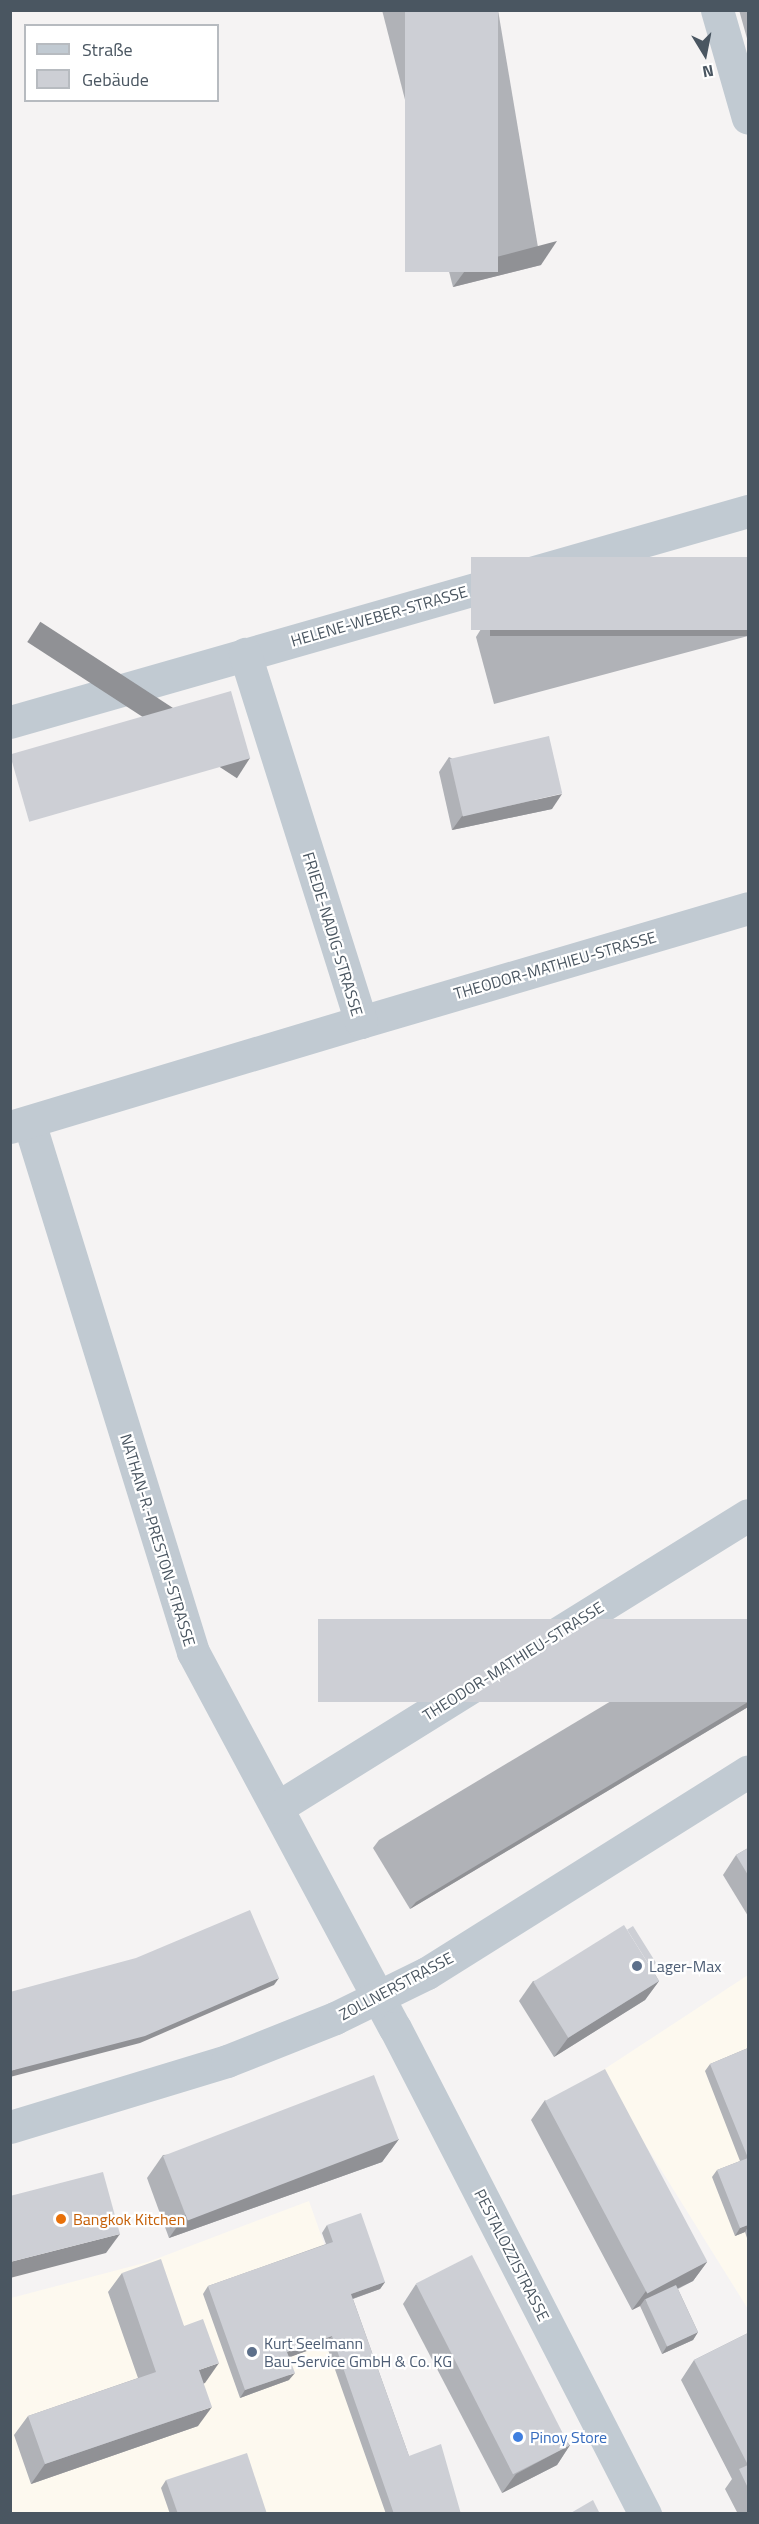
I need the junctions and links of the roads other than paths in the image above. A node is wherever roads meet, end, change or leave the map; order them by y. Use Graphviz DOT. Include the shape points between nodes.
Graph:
graph roads {
  1 [pos="717,10"];
  2 [pos="748,118"];
  3 [pos="748,511"];
  4 [pos="245,654"];
  5 [pos="10,722"];
  6 [pos="748,908"];
  7 [pos="362,1022"];
  8 [pos="20,1125"];
  9 [pos="748,1515"];
  10 [pos="748,1772"];
  11 [pos="278,1807"];
  12 [pos="378,1998"];
  13 [pos="10,2127"];
  14 [pos="645,2514"];
  1 -- 2 [label="street"];
  3 -- 4 [label="street, HELENE-WEBER-STRASSE"];
  4 -- 5 [label="street, HELENE-WEBER-STRASSE"];
  4 -- 7 [label="street, FRIEDE-NADIG-STRASSE"];
  6 -- 7 [label="street, THEODOR-MATHIEU-STRASSE"];
  7 -- 8 [label="street, FRIEDE-NADIG-STRASSE"];
  8 -- 11 [label="street, NATHAN-R.-PRESTON-STRASSE" via="193,1652"];
  9 -- 11 [label="street, THEODOR-MATHIEU-STRASSE"];
  10 -- 12 [label="street, ZOLLNERSTRASSE" via="428,1973"];
  11 -- 12 [label="street, NATHAN-R.-PRESTON-STRASSE"];
  12 -- 13 [label="street, ZOLLNERSTRASSE" via="228,2061"];
  12 -- 14 [label="street, PESTALOZZISTRASSE"];
}
